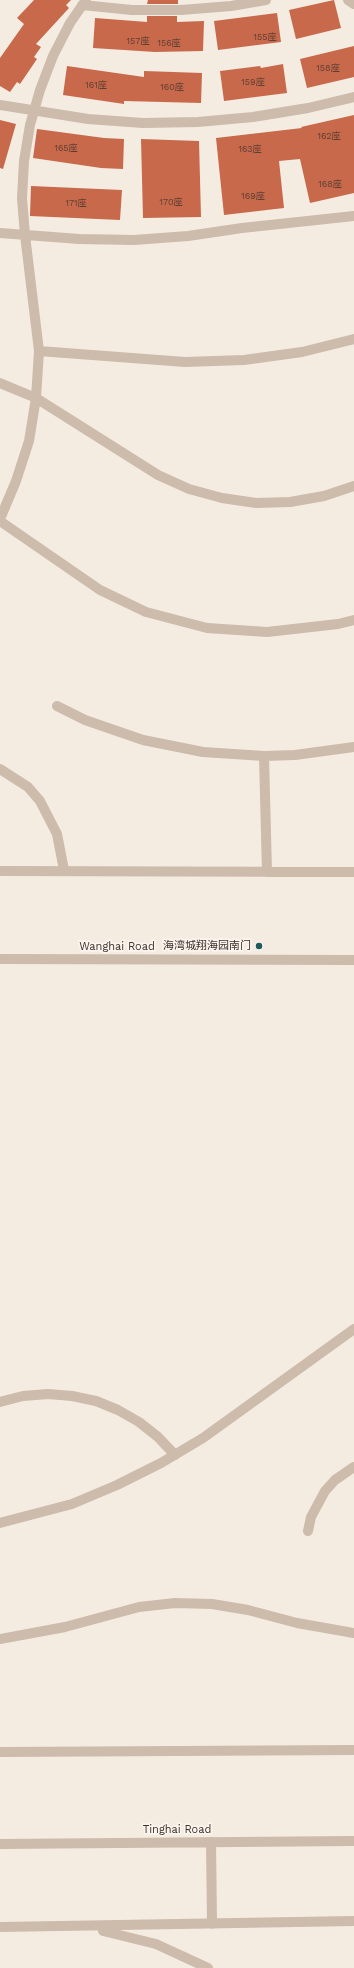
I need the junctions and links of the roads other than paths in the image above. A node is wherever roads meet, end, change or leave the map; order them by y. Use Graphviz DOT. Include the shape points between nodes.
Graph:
graph roads {
  1 [pos="266,0"];
  2 [pos="348,0"];
  3 [pos="84,3"];
  4 [pos="354,4"];
  5 [pos="354,97"];
  6 [pos="0,105"];
  7 [pos="34,111"];
  8 [pos="354,216"];
  9 [pos="0,233"];
  10 [pos="25,235"];
  11 [pos="354,339"];
  12 [pos="39,352"];
  13 [pos="0,383"];
  14 [pos="36,398"];
  15 [pos="354,486"];
  16 [pos="0,520"];
  17 [pos="354,620"];
  18 [pos="57,706"];
  19 [pos="354,747"];
  20 [pos="264,756"];
  21 [pos="0,769"];
  22 [pos="64,870"];
  23 [pos="0,872"];
  24 [pos="267,872"];
  25 [pos="354,872"];
  26 [pos="0,959"];
  27 [pos="354,960"];
  28 [pos="354,1329"];
  29 [pos="0,1402"];
  30 [pos="175,1455"];
  31 [pos="354,1467"];
  32 [pos="0,1523"];
  33 [pos="308,1531"];
  34 [pos="354,1633"];
  35 [pos="0,1639"];
  36 [pos="354,1750"];
  37 [pos="0,1752"];
  38 [pos="354,1841"];
  39 [pos="211,1842"];
  40 [pos="0,1844"];
  41 [pos="354,1921"];
  42 [pos="212,1924"];
  43 [pos="71,1926"];
  44 [pos="0,1927"];
  45 [pos="208,1968"];
  1 -- 3 [label="street" via="182,10 132,10"];
  2 -- 4 [label="street"];
  3 -- 7 [label="street" via="53,56"];
  5 -- 7 [label="street" via="253,117 198,122 143,123 96,120"];
  6 -- 7 [label="street"];
  7 -- 10 [label="street" via="24,161 22,198"];
  8 -- 10 [label="street" via="134,240"];
  9 -- 10 [label="street"];
  10 -- 12 [label="street"];
  11 -- 12 [label="street" via="302,352 236,360 185,362"];
  12 -- 14 [label="street"];
  13 -- 14 [label="street"];
  14 -- 15 [label="street" via="158,475 189,489 222,498 256,503 290,502 324,496"];
  14 -- 16 [label="street" via="23,461"];
  16 -- 17 [label="street" via="100,590 146,612 207,628 267,632"];
  18 -- 20 [label="street" via="113,731 165,745 203,752"];
  19 -- 20 [label="street" via="295,755"];
  20 -- 24 [label="street"];
  21 -- 22 [label="street" via="28,787 40,801 58,834"];
  22 -- 23 [label="street"];
  22 -- 24 [label="street"];
  24 -- 25 [label="street"];
  26 -- 27 [label="street, Wanghai Road"];
  28 -- 30 [label="street" via="203,1438"];
  29 -- 30 [label="street" via="23,1396 48,1394 96,1401 139,1422"];
  30 -- 32 [label="street" via="117,1486 72,1504"];
  31 -- 33 [label="street" via="325,1491 311,1517"];
  34 -- 35 [label="street" via="297,1623 248,1610 212,1604 175,1603 139,1607 65,1627"];
  36 -- 37 [label="street"];
  38 -- 39 [label="street, Tinghai Road"];
  39 -- 40 [label="street, Tinghai Road"];
  39 -- 42 [label="street"];
  41 -- 42 [label="street"];
  42 -- 43 [label="street"];
  43 -- 44 [label="street"];
  43 -- 45 [label="street" via="114,1932 156,1944"];
}
